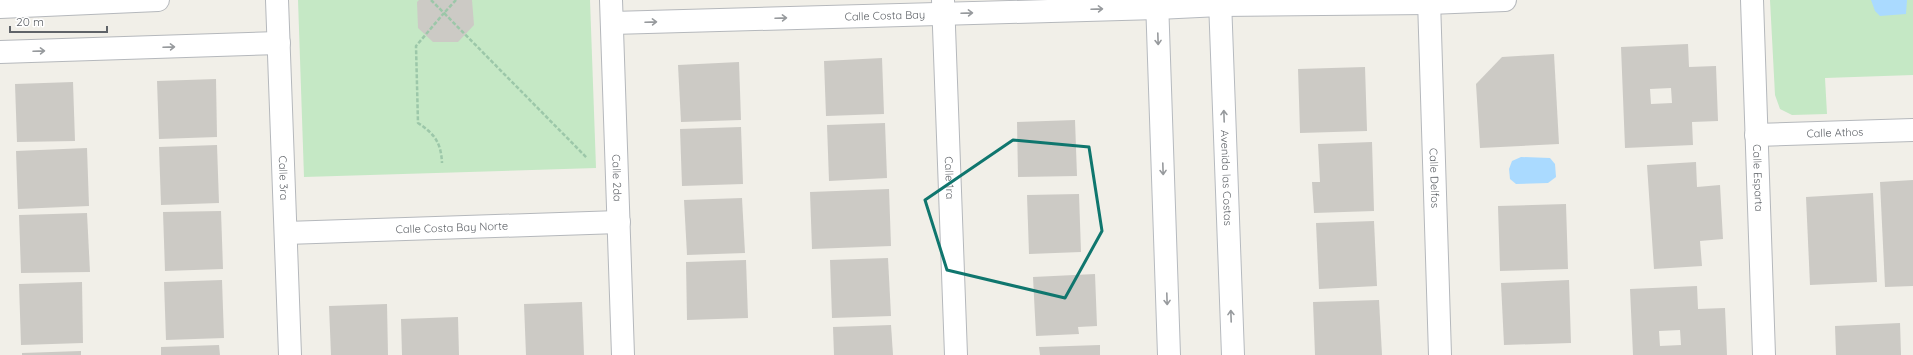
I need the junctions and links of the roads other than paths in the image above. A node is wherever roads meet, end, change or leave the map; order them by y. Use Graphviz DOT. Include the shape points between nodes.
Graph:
graph roads {
  1 [pos="158,0"];
  2 [pos="278,0"];
  3 [pos="611,0"];
  4 [pos="1505,0"];
  5 [pos="1752,0"];
  6 [pos="1429,2"];
  7 [pos="1220,3"];
  8 [pos="1157,4"];
  9 [pos="0,7"];
  10 [pos="944,7"];
  11 [pos="612,23"];
  12 [pos="279,43"];
  13 [pos="0,52"];
  14 [pos="1913,130"];
  15 [pos="1756,135"];
  16 [pos="619,222"];
  17 [pos="286,234"];
  18 [pos="290,355"];
  19 [pos="623,355"];
  20 [pos="956,355"];
  21 [pos="1169,355"];
  22 [pos="1233,355"];
  23 [pos="1440,355"];
  24 [pos="1764,355"];
  1 -- 9 [label="street"];
  2 -- 12 [label="street, Calle 3ra"];
  3 -- 11 [label="street, Calle 2da"];
  4 -- 6 [label="street"];
  5 -- 15 [label="street, Calle Esparta"];
  6 -- 7 [label="street"];
  6 -- 23 [label="street, Calle Delfos"];
  7 -- 8 [label="street, Calle Costa Bay"];
  22 -- 7 [label="street, Avenida las Costas, one-way"];
  10 -- 8 [label="street, Calle Costa Bay, one-way"];
  8 -- 21 [label="street, one-way"];
  11 -- 10 [label="street, Calle Costa Bay, one-way"];
  10 -- 20 [label="street, Calle 1ra"];
  11 -- 16 [label="street, Calle 2da"];
  13 -- 12 [label="street, one-way"];
  12 -- 17 [label="street, Calle 3ra"];
  14 -- 15 [label="street, Calle Athos"];
  15 -- 24 [label="street, Calle Esparta"];
  16 -- 17 [label="street, Calle Costa Bay Norte"];
  16 -- 19 [label="street, Calle 2da"];
  17 -- 18 [label="street, Calle 3ra"];
}
